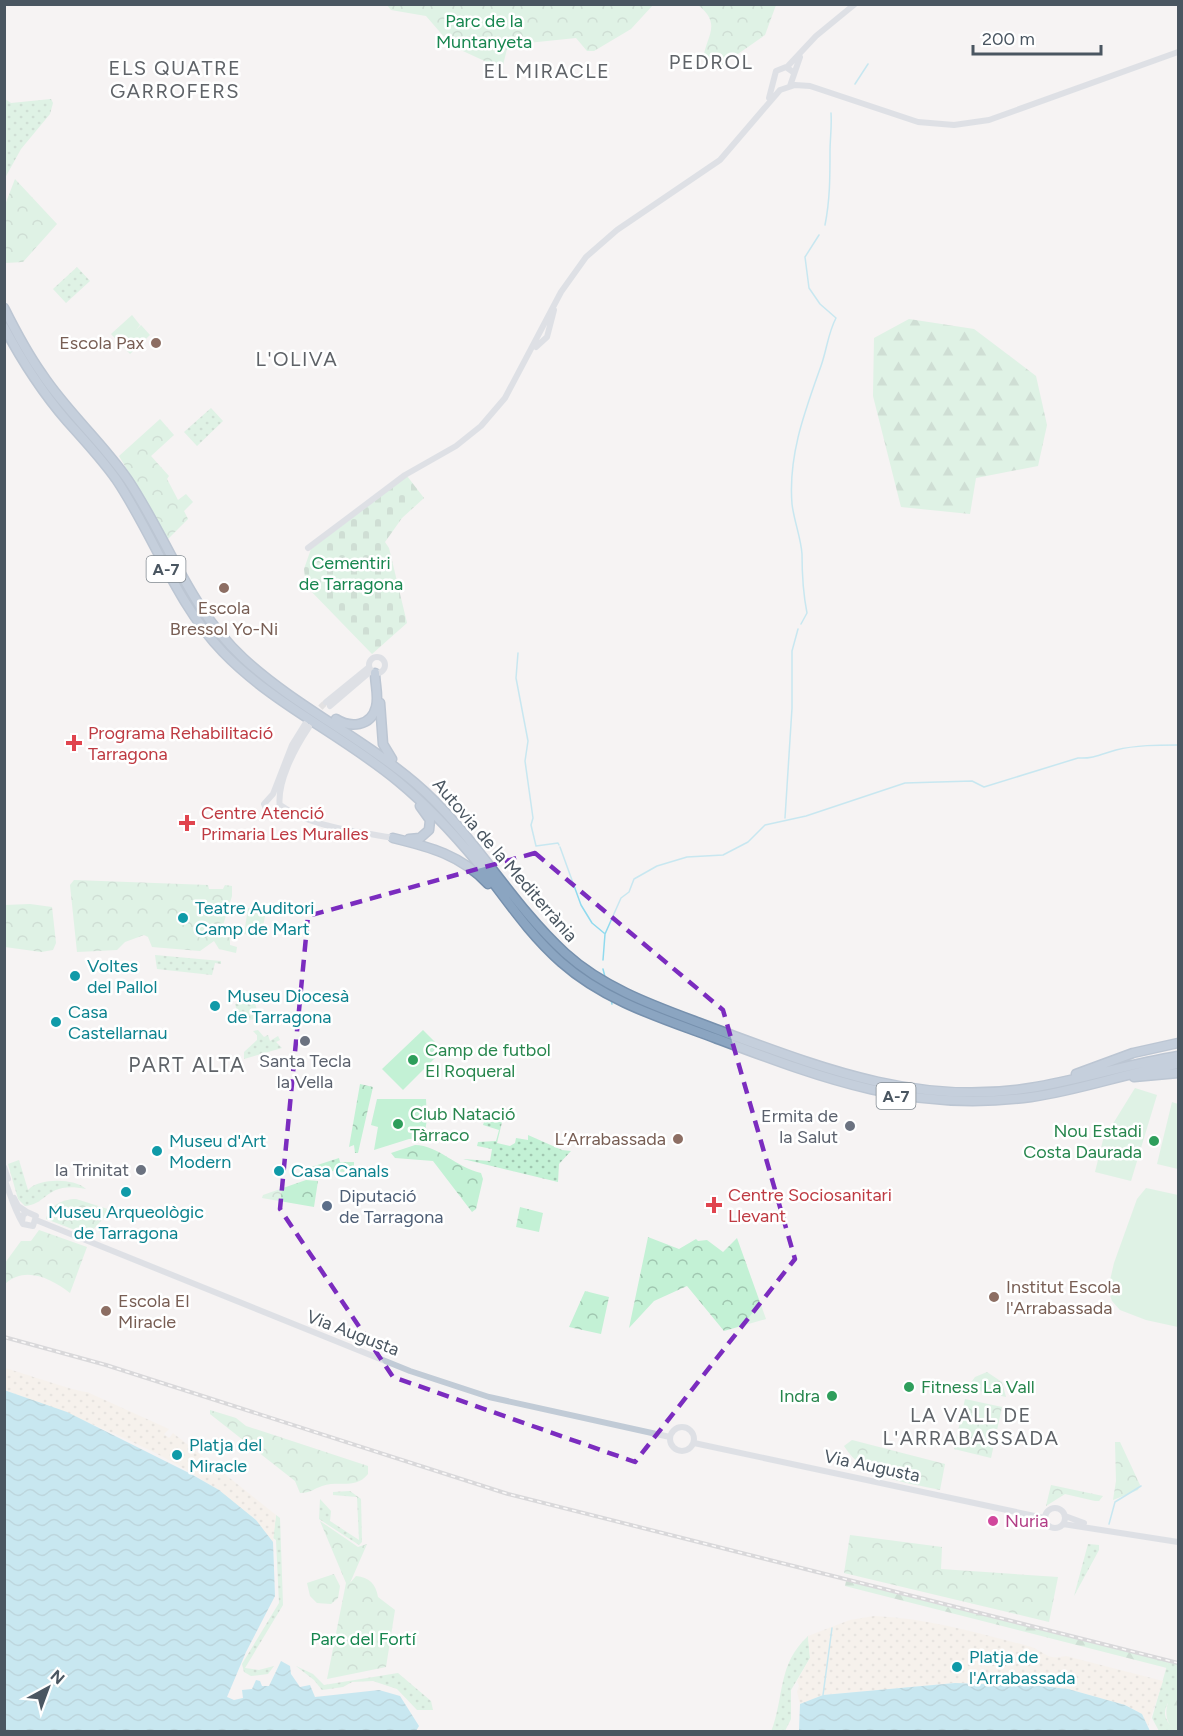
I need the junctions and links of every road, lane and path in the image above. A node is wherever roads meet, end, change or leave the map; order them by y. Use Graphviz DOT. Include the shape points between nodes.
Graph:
graph roads {
  1 [pos="855,4"];
  2 [pos="1179,52"];
  3 [pos="791,71"];
  4 [pos="774,80"];
  5 [pos="810,86"];
  6 [pos="787,87"];
  7 [pos="767,101"];
  8 [pos="4,308"];
  9 [pos="4,327"];
  10 [pos="4,337"];
  11 [pos="65,418"];
  12 [pos="308,548"];
  13 [pos="385,667"];
  14 [pos="372,670"];
  15 [pos="273,683"];
  16 [pos="380,703"];
  17 [pos="328,704"];
  18 [pos="307,726"];
  19 [pos="377,766"];
  20 [pos="417,785"];
  21 [pos="276,802"];
  22 [pos="289,812"];
  23 [pos="276,813"];
  24 [pos="393,838"];
  25 [pos="523,922"];
  26 [pos="1179,1042"];
  27 [pos="1179,1056"];
  28 [pos="1179,1064"];
  29 [pos="1179,1073"];
  30 [pos="1098,1083"];
  31 [pos="960,1093"];
  32 [pos="4,1167"];
  33 [pos="4,1178"];
  34 [pos="27,1212"];
  35 [pos="36,1220"];
  36 [pos="22,1222"];
  37 [pos="670,1437"];
  38 [pos="694,1443"];
  39 [pos="1065,1516"];
  40 [pos="1044,1518"];
  41 [pos="1063,1524"];
  42 [pos="1099,1528"];
  43 [pos="1179,1543"];
  1 -- 3 [label="main road" via="816,36"];
  2 -- 5 [label="main road" via="989,120 954,125 918,122"];
  3 -- 4 [label="main road" via="776,71"];
  3 -- 5 [label="main road"];
  3 -- 6 [label="main road" via="794,81"];
  4 -- 6 [label="main road"];
  4 -- 7 [label="main road"];
  5 -- 6 [label="main road"];
  6 -- 7 [label="main road"];
  7 -- 12 [label="main road" via="712,168 591,251 557,300 547,337 529,354 501,403 472,434 405,476"];
  8 -- 15 [label="highway, Autovia de la Mediterrània / A-7" via="42,375 136,492 204,614 230,645"];
  9 -- 11 [label="highway, Autovia de la Mediterrània / A-7" via="32,375"];
  10 -- 11 [label="highway"];
  11 -- 19 [label="highway, Autovia de la Mediterrània / A-7" via="113,475 182,598 223,652 267,691"];
  13 -- 14 [label="main road" via="382,672"];
  13 -- 14 [label="main road" via="383,660 376,657 370,660"];
  13 -- 16 [label="main road" via="379,683"];
  14 -- 15 [label="highway" via="376,709 358,725 341,722"];
  14 -- 17 [label="main road"];
  15 -- 20 [label="highway, Autovia de la Mediterrània / A-7" via="356,737"];
  16 -- 20 [label="highway" via="382,744"];
  18 -- 21 [label="main road"];
  19 -- 24 [label="highway" via="430,820 429,830 420,838"];
  19 -- 25 [label="highway, Autovia de la Mediterrània / A-7" via="446,826"];
  20 -- 31 [label="highway, Autovia de la Mediterrània / A-7" via="468,838 546,935 603,981 844,1076 895,1087"];
  21 -- 22 [label="main road"];
  21 -- 23 [label="main road"];
  21 -- 23 [label="main road" via="266,802 264,809"];
  22 -- 23 [label="main road"];
  22 -- 24 [label="main road"];
  24 -- 25 [label="highway" via="435,848 461,860"];
  25 -- 30 [label="highway, Autovia de la Mediterrània / A-7" via="561,962 625,1004 812,1074 890,1095 927,1100 992,1100 1050,1094"];
  26 -- 31 [label="highway" via="1133,1053 1062,1079"];
  27 -- 31 [label="highway, Autovia de la Mediterrània / A-7" via="1027,1089"];
  28 -- 30 [label="highway, Autovia de la Mediterrània / A-7"];
  29 -- 30 [label="highway"];
  32 -- 34 [label="main road" via="15,1202"];
  33 -- 36 [label="main road" via="11,1204"];
  34 -- 35 [label="main road" via="34,1214"];
  34 -- 36 [label="main road"];
  35 -- 36 [label="main road" via="30,1227"];
  35 -- 37 [label="main road, Via Augusta" via="410,1371 489,1397"];
  37 -- 38 [label="main road" via="679,1451"];
  37 -- 38 [label="main road" via="675,1429 685,1427 693,1433"];
  38 -- 40 [label="main road, Via Augusta"];
  39 -- 40 [label="main road" via="1054,1507"];
  39 -- 41 [label="main road"];
  39 -- 42 [label="main road"];
  40 -- 41 [label="main road" via="1051,1527"];
  41 -- 42 [label="main road"];
  42 -- 43 [label="main road"];
}
